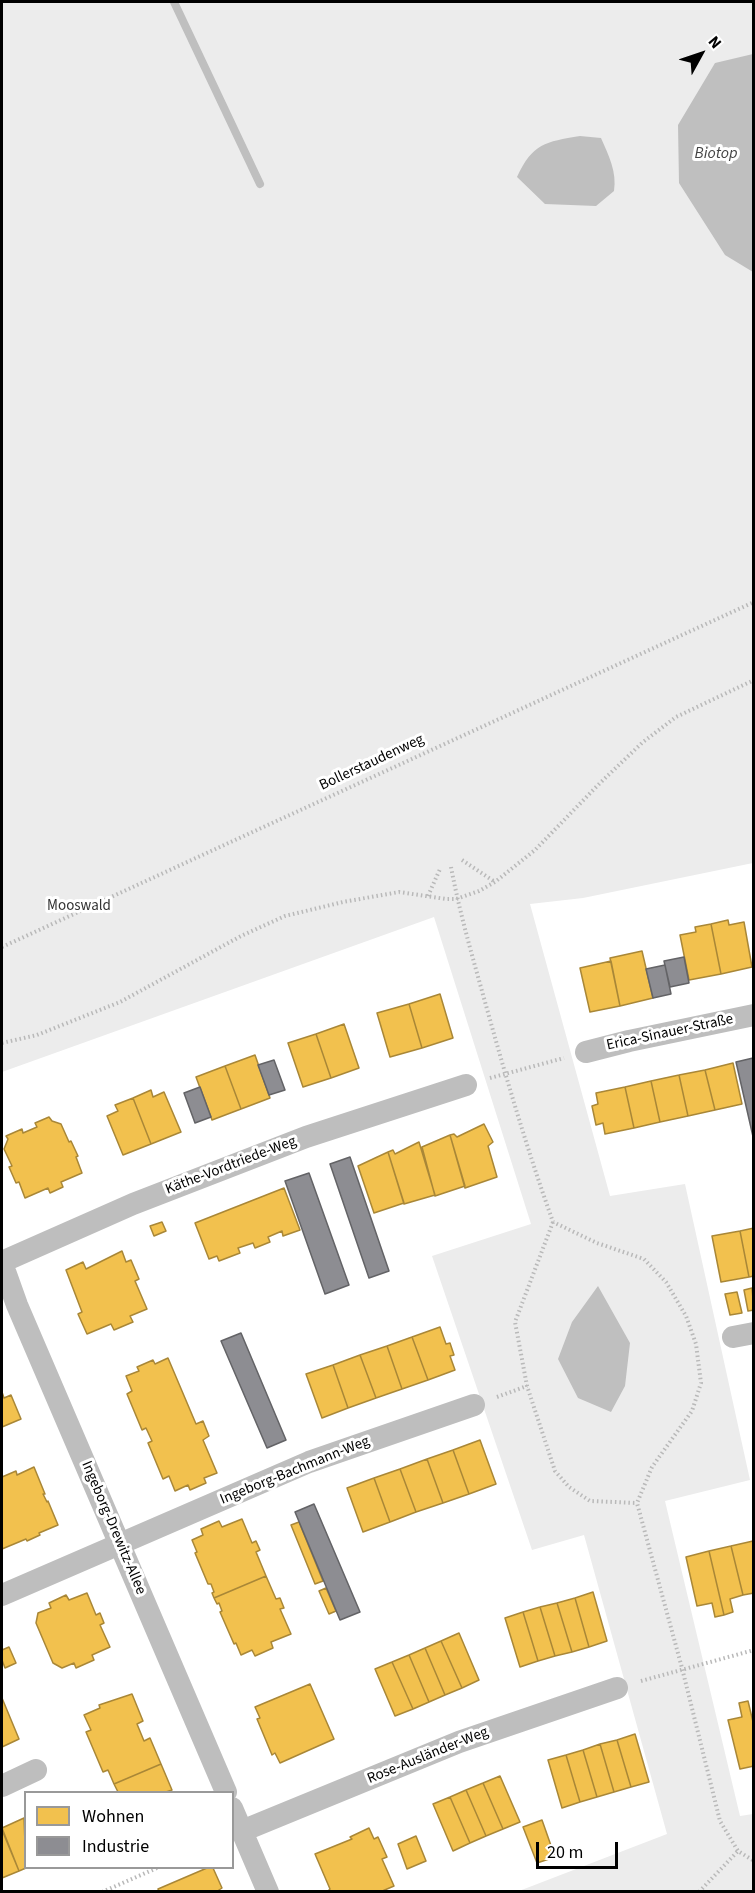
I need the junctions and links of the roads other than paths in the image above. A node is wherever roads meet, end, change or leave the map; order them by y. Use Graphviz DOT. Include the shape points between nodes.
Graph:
graph roads {
  1 [pos="753,1015"];
  2 [pos="586,1052"];
  3 [pos="466,1085"];
  4 [pos="2,1262"];
  5 [pos="474,1405"];
  6 [pos="120,1544"];
  7 [pos="2,1595"];
  8 [pos="617,1688"];
  9 [pos="36,1770"];
  10 [pos="2,1785"];
  11 [pos="226,1791"];
  12 [pos="234,1813"];
  13 [pos="242,1831"];
  14 [pos="268,1892"];
  1 -- 2 [label="street, Erica-Sinauer-Straße"];
  3 -- 4 [label="street, Käthe-Vordtriede-Weg" via="306,1137 133,1204"];
  4 -- 6 [label="street, Ingeborg-Drewitz-Allee"];
  5 -- 6 [label="street, Ingeborg-Bachmann-Weg" via="309,1462"];
  6 -- 7 [label="street, Ingeborg-Bachmann-Weg"];
  6 -- 11 [label="street, Ingeborg-Drewitz-Allee"];
  8 -- 13 [label="street, Rose-Ausländer-Weg" via="459,1742"];
  9 -- 10 [label="street"];
  12 -- 13 [label="street"];
  13 -- 14 [label="street"];
}
